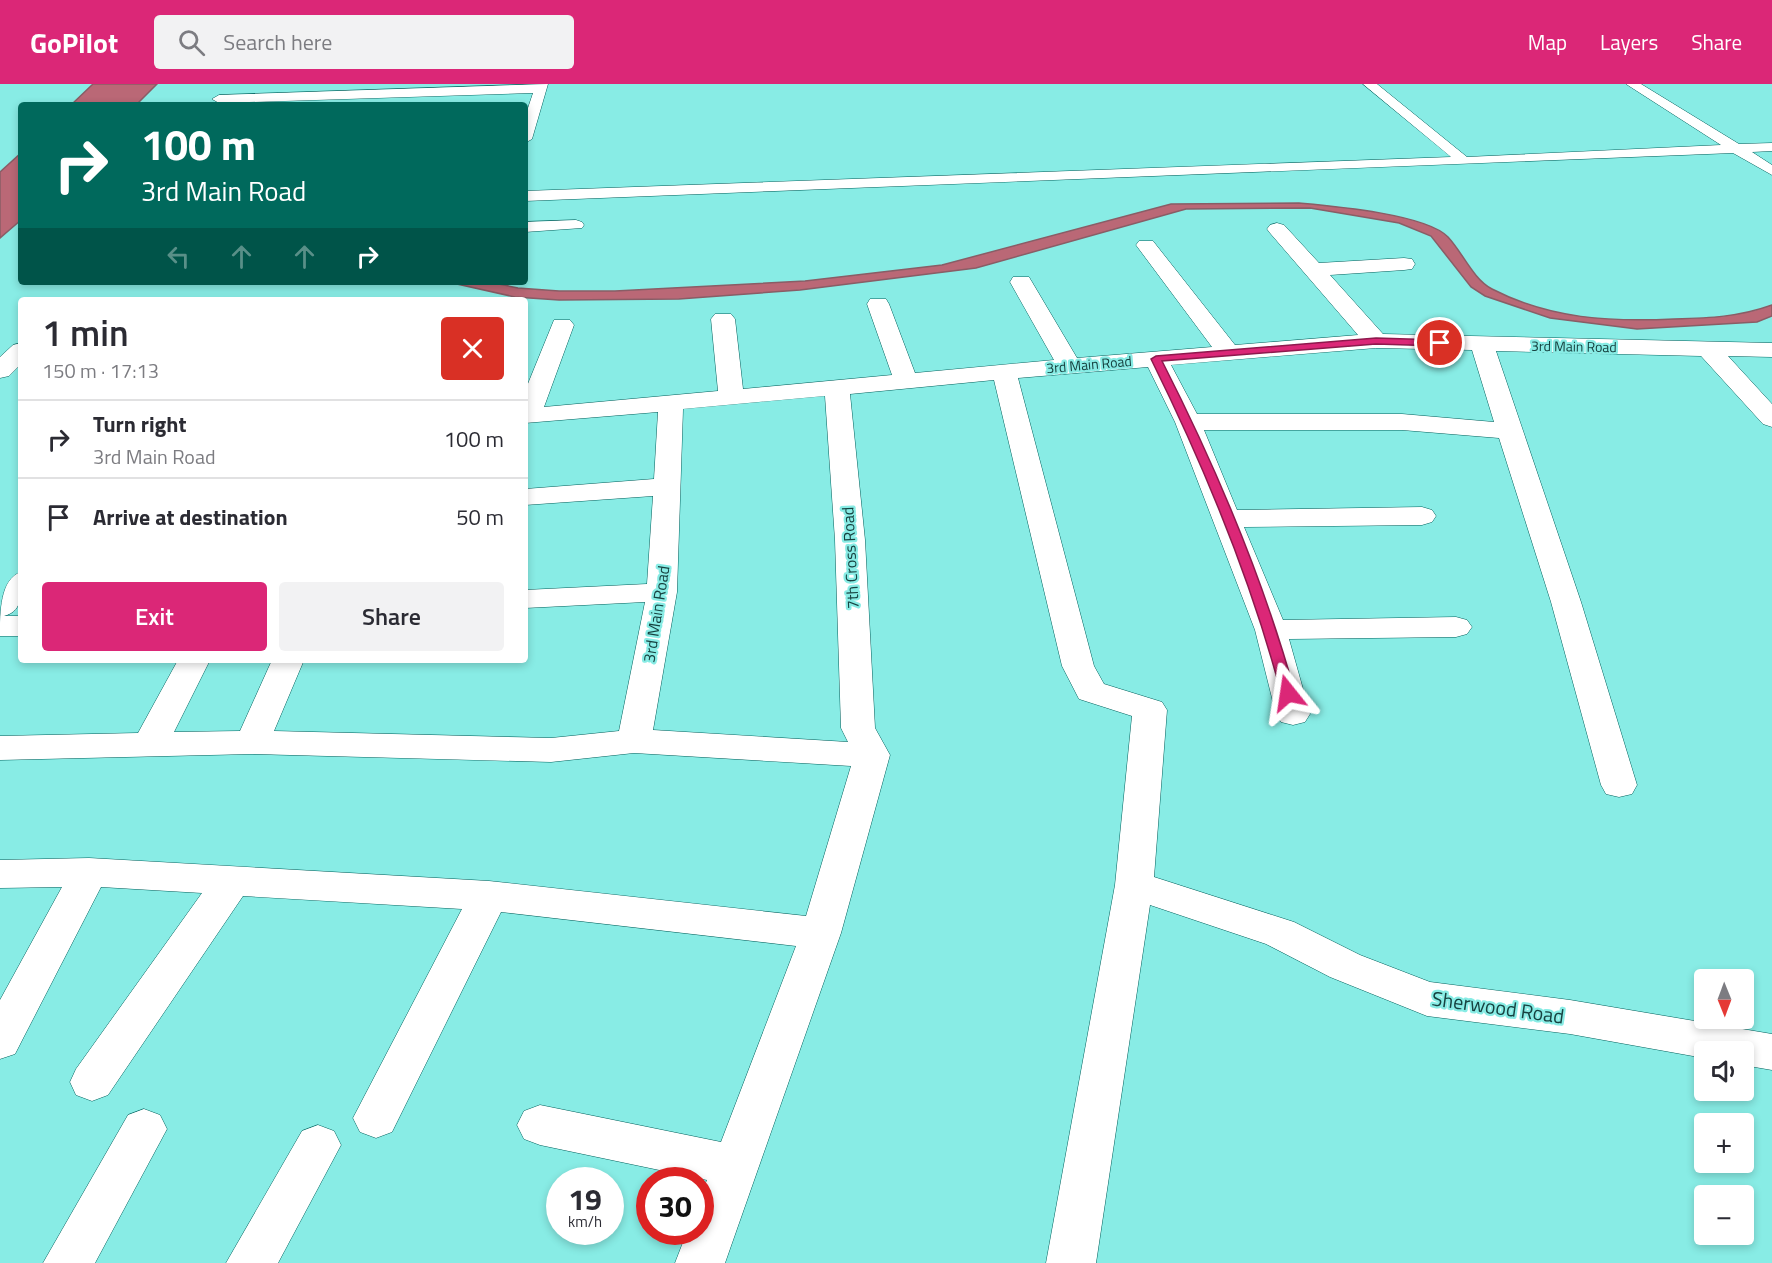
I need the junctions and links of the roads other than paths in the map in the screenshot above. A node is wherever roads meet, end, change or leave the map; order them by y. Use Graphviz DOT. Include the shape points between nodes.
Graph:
graph roads {
  1 [pos="230,84"];
  2 [pos="1369,84"];
  3 [pos="1632,84"];
  4 [pos="541,87"];
  5 [pos="216,102"];
  6 [pos="528,129"];
  7 [pos="1772,147"];
  8 [pos="1736,148"];
  9 [pos="1464,161"];
  10 [pos="1772,171"];
  11 [pos="528,196"];
  12 [pos="576,225"];
  13 [pos="528,227"];
  14 [pos="1277,229"];
  15 [pos="1146,245"];
  16 [pos="1404,264"];
  17 [pos="1313,270"];
  18 [pos="1021,282"];
  19 [pos="878,304"];
  20 [pos="723,319"];
  21 [pos="562,325"];
  22 [pos="1376,341"];
  23 [pos="1482,344"];
  24 [pos="1708,349"];
  25 [pos="1772,350"];
  26 [pos="1228,352"];
  27 [pos="18,353"];
  28 [pos="1156,359"];
  29 [pos="1069,366"];
  30 [pos="0,371"];
  31 [pos="1004,372"];
  32 [pos="906,381"];
  33 [pos="837,387"];
  34 [pos="731,396"];
  35 [pos="671,403"];
  36 [pos="1772,419"];
  37 [pos="1188,422"];
  38 [pos="1512,431"];
  39 [pos="668,486"];
  40 [pos="528,497"];
  41 [pos="1422,516"];
  42 [pos="1225,519"];
  43 [pos="18,584"];
  44 [pos="662,592"];
  45 [pos="528,599"];
  46 [pos="0,608"];
  47 [pos="0,626"];
  48 [pos="18,626"];
  49 [pos="1456,627"];
  50 [pos="1271,630"];
  51 [pos="192,663"];
  52 [pos="287,663"];
  53 [pos="1293,714"];
  54 [pos="634,741"];
  55 [pos="252,742"];
  56 [pos="865,742"];
  57 [pos="150,744"];
  58 [pos="0,748"];
  59 [pos="1618,784"];
  60 [pos="89,872"];
  61 [pos="0,874"];
  62 [pos="232,881"];
  63 [pos="1134,885"];
  64 [pos="489,896"];
  65 [pos="821,933"];
  66 [pos="0,1041"];
  67 [pos="1772,1052"];
  68 [pos="92,1082"];
  69 [pos="376,1118"];
  70 [pos="540,1125"];
  71 [pos="144,1129"];
  72 [pos="318,1145"];
  73 [pos="737,1166"];
  74 [pos="68,1263"];
  75 [pos="251,1263"];
  76 [pos="700,1263"];
  77 [pos="1071,1263"];
  1 -- 5 [label="lane"];
  2 -- 9 [label="lane"];
  3 -- 8 [label="lane"];
  4 -- 5 [label="lane"];
  4 -- 6 [label="lane"];
  7 -- 8 [label="lane"];
  8 -- 9 [label="lane"];
  8 -- 10 [label="lane"];
  9 -- 11 [label="lane"];
  12 -- 13 [label="lane"];
  14 -- 17 [label="street"];
  15 -- 26 [label="street"];
  16 -- 17 [label="street"];
  17 -- 22 [label="street"];
  18 -- 29 [label="street"];
  19 -- 32 [label="street"];
  20 -- 34 [label="street"];
  21 -- 35 [label="street" via="528,416"];
  22 -- 23 [label="street, 3rd Main Road"];
  22 -- 26 [label="street, 3rd Main Road"];
  23 -- 24 [label="street, 3rd Main Road"];
  23 -- 38 [label="street"];
  24 -- 25 [label="street, 3rd Main Road"];
  24 -- 36 [label="street"];
  26 -- 28 [label="street, 3rd Main Road"];
  27 -- 30 [label="street"];
  28 -- 29 [label="street, 3rd Main Road"];
  28 -- 37 [label="street"];
  29 -- 31 [label="street, 3rd Main Road"];
  31 -- 32 [label="street, 3rd Main Road"];
  31 -- 63 [label="street" via="1078,666 1091,691 1150,710"];
  32 -- 33 [label="street, 3rd Main Road"];
  33 -- 34 [label="street, 3rd Main Road"];
  33 -- 56 [label="street, 7th Cross Road"];
  34 -- 35 [label="street, 3rd Main Road"];
  35 -- 39 [label="street, 3rd Main Road"];
  37 -- 38 [label="street" via="1402,422"];
  37 -- 42 [label="street"];
  38 -- 59 [label="street"];
  39 -- 40 [label="street"];
  39 -- 44 [label="street, 3rd Main Road"];
  41 -- 42 [label="street"];
  42 -- 50 [label="street"];
  43 -- 46 [label="street"];
  44 -- 45 [label="street"];
  44 -- 54 [label="street, 3rd Main Road"];
  47 -- 48 [label="street"];
  49 -- 50 [label="street"];
  50 -- 53 [label="street"];
  51 -- 57 [label="street"];
  52 -- 55 [label="street"];
  54 -- 55 [label="street" via="551,750"];
  54 -- 56 [label="street"];
  55 -- 57 [label="street"];
  56 -- 65 [label="street, 7th Cross Road"];
  57 -- 58 [label="street"];
  60 -- 61 [label="street"];
  60 -- 62 [label="street"];
  60 -- 66 [label="street"];
  62 -- 64 [label="street"];
  62 -- 68 [label="street"];
  63 -- 67 [label="street, Sherwood Road" via="1280,933 1345,966 1427,999 1570,1017"];
  63 -- 77 [label="street"];
  64 -- 65 [label="street"];
  64 -- 69 [label="street"];
  65 -- 73 [label="street, 7th Cross Road"];
  70 -- 73 [label="street"];
  71 -- 74 [label="street"];
  72 -- 75 [label="street"];
  73 -- 76 [label="street, 7th Cross Road"];
}
